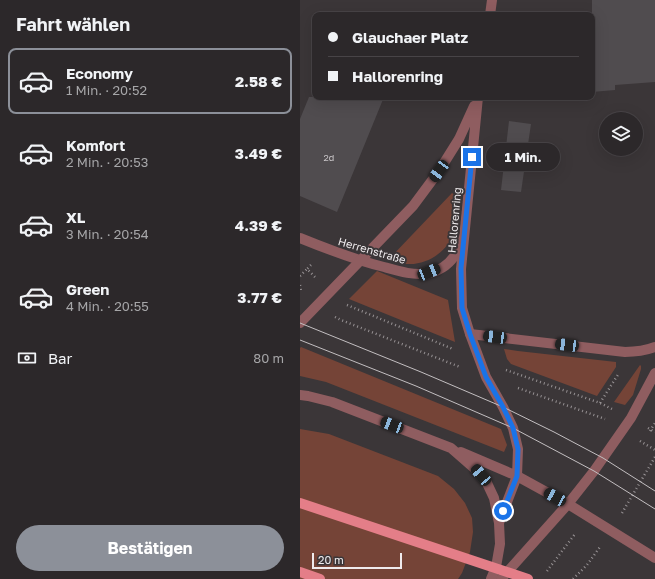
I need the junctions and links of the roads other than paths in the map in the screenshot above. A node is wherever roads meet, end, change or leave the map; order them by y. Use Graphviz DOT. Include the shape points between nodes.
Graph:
graph roads {
  1 [pos="492,0"];
  2 [pos="490,12"];
  3 [pos="477,100"];
  4 [pos="478,100"];
  5 [pos="465,230"];
  6 [pos="300,238"];
  7 [pos="360,261"];
  8 [pos="300,323"];
  9 [pos="470,334"];
  10 [pos="655,347"];
  11 [pos="655,373"];
  12 [pos="300,395"];
  13 [pos="451,448"];
  14 [pos="517,476"];
  15 [pos="300,503"];
  16 [pos="568,504"];
  17 [pos="499,523"];
  18 [pos="655,558"];
  19 [pos="300,572"];
  20 [pos="320,579"];
  21 [pos="491,579"];
  22 [pos="501,579"];
  23 [pos="528,579"];
  1 -- 2 [label="street"];
  3 -- 7 [label="street, Hallorenring" via="459,139 435,176 413,206"];
  4 -- 5 [label="street, Hallorenring"];
  5 -- 7 [label="street, Herrenstraße" via="454,259 443,267 429,272 410,274"];
  5 -- 9 [label="street, Hallorenring" via="461,268 462,308"];
  6 -- 7 [label="street, Herrenstraße"];
  7 -- 8 [label="street, Hallorenring"];
  9 -- 10 [label="street" via="625,352"];
  9 -- 14 [label="street, Hallorenring" via="486,377 513,428 518,449"];
  11 -- 16 [label="street" via="631,418"];
  12 -- 13 [label="street" via="332,402"];
  13 -- 14 [label="street"];
  13 -- 17 [label="street" via="486,481 494,498"];
  14 -- 16 [label="street"];
  14 -- 17 [label="street, Hallorenring"];
  15 -- 23 [label="main road, bridge"];
  16 -- 18 [label="street"];
  16 -- 22 [label="street"];
  17 -- 21 [label="street" via="500,544"];
  19 -- 20 [label="main road"];
}
